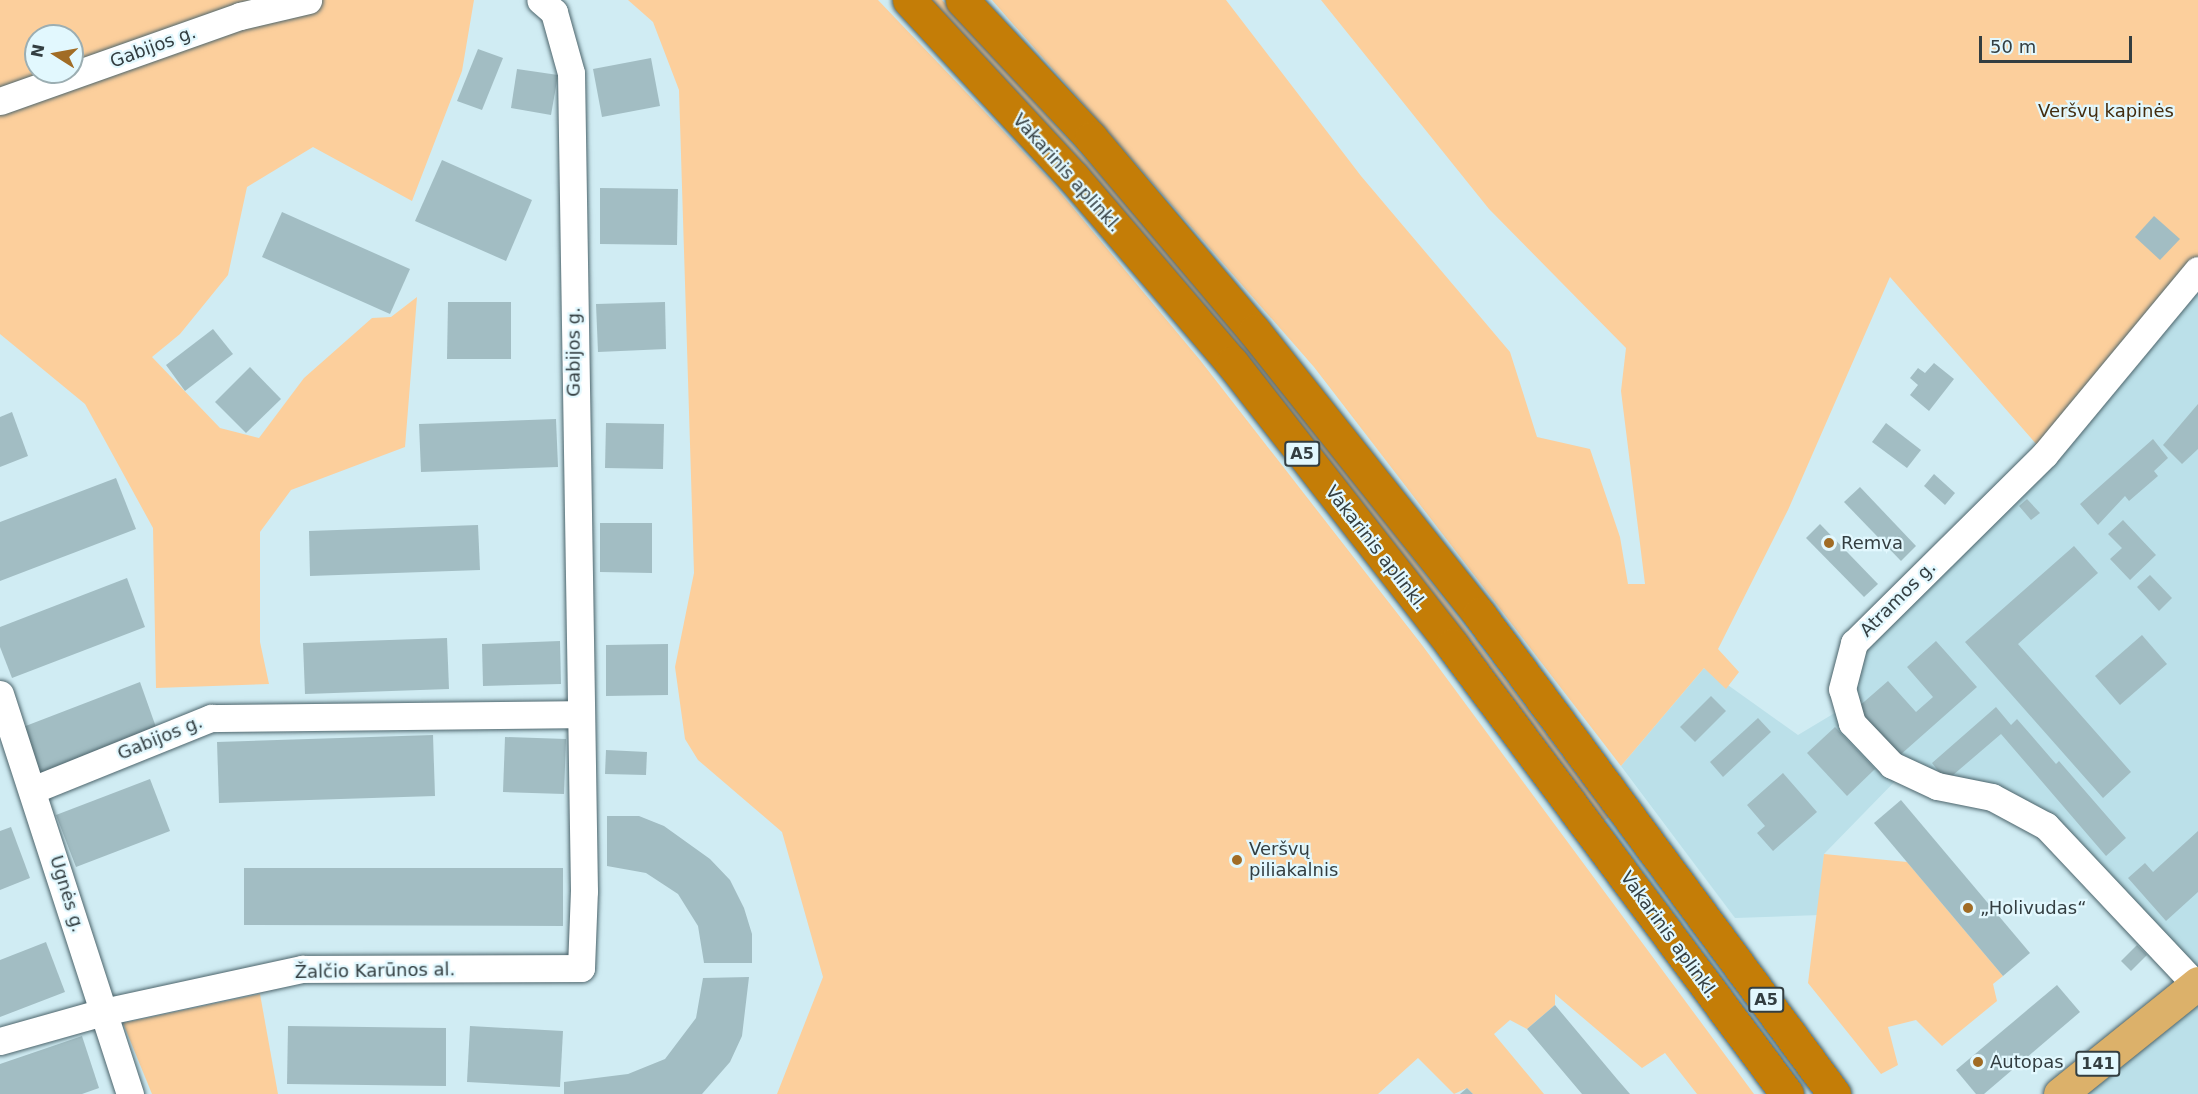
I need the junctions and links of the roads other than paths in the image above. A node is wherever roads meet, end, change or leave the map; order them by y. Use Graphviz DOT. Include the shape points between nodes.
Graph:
graph roads {
  1 [pos="308,0"];
  2 [pos="540,0"];
  3 [pos="909,0"];
  4 [pos="962,0"];
  5 [pos="0,101"];
  6 [pos="2198,270"];
  7 [pos="0,694"];
  8 [pos="580,714"];
  9 [pos="35,789"];
  10 [pos="581,968"];
  11 [pos="2197,984"];
  12 [pos="103,1012"];
  13 [pos="0,1041"];
  14 [pos="130,1094"];
  15 [pos="1788,1094"];
  16 [pos="1834,1094"];
  17 [pos="2060,1094"];
  18 [pos="2097,1094"];
  1 -- 5 [label="street, Gabijos g." via="240,16"];
  2 -- 8 [label="street, Gabijos g." via="554,12 571,73"];
  3 -- 15 [label="highway, Vakarinis aplinkl. / A5" via="1073,177 1232,363"];
  4 -- 16 [label="highway, A5" via="1091,138 1254,331 1479,614"];
  6 -- 11 [label="street, Atramos g." via="2045,454 1854,643 1842,689 1852,723 1892,765 1937,786 1992,797 2046,826"];
  7 -- 9 [label="street, Ugnės g."];
  8 -- 9 [label="street, Gabijos g." via="211,718"];
  8 -- 10 [label="street, Gabijos g."];
  9 -- 12 [label="street, Ugnės g."];
  10 -- 12 [label="street, Žalčio Karūnos al." via="302,969"];
  11 -- 17 [label="main road, 141"];
  11 -- 18 [label="main road, 141"];
  12 -- 13 [label="street, Žalčio Karūnos al."];
  12 -- 14 [label="street, Ugnės g."];
}
